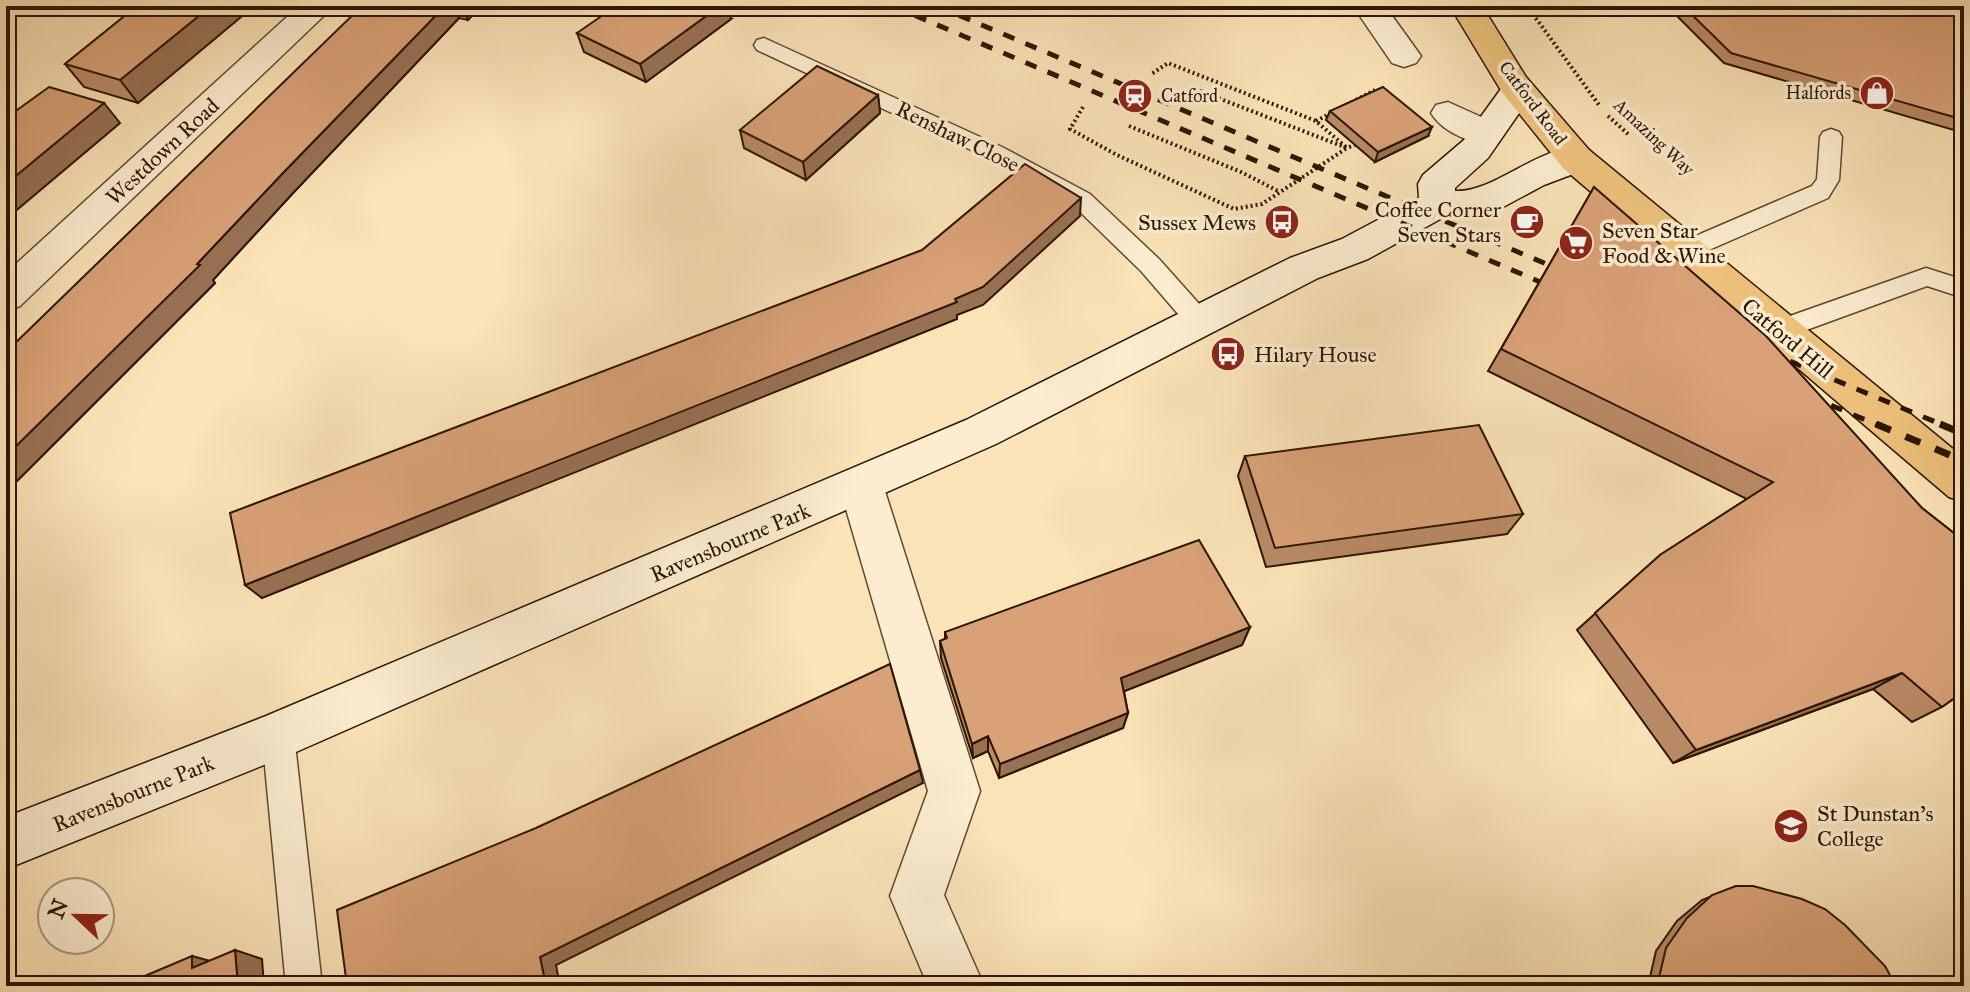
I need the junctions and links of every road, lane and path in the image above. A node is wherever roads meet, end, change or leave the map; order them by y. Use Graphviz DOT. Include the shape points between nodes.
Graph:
graph roads {
  1 [pos="318,6"];
  2 [pos="1369,6"];
  3 [pos="1466,6"];
  4 [pos="1527,6"];
  5 [pos="764,45"];
  6 [pos="1404,56"];
  7 [pos="1150,75"];
  8 [pos="1388,87"];
  9 [pos="1516,87"];
  10 [pos="1190,92"];
  11 [pos="1083,107"];
  12 [pos="1448,113"];
  13 [pos="1316,121"];
  14 [pos="1129,126"];
  15 [pos="1487,133"];
  16 [pos="1831,137"];
  17 [pos="1637,142"];
  18 [pos="1355,145"];
  19 [pos="1347,148"];
  20 [pos="1576,159"];
  21 [pos="1280,192"];
  22 [pos="1438,204"];
  23 [pos="1686,250"];
  24 [pos="1964,289"];
  25 [pos="6,296"];
  26 [pos="1200,322"];
  27 [pos="1779,330"];
  28 [pos="1964,484"];
  29 [pos="861,485"];
  30 [pos="278,735"];
  31 [pos="6,843"];
  32 [pos="304,986"];
  33 [pos="956,986"];
  1 -- 25 [label="street, Westdown Road"];
  2 -- 6 [label="street"];
  3 -- 9 [label="highway, Catford Road"];
  4 -- 17 [label="path, Amazing Way" via="1605,113"];
  5 -- 26 [label="lane, Renshaw Close" via="994,152 1082,200"];
  7 -- 13 [label="path" via="1168,63"];
  8 -- 13 [label="path"];
  9 -- 15 [label="street"];
  9 -- 20 [label="highway, Catford Road"];
  10 -- 19 [label="path" via="1200,91"];
  11 -- 21 [label="path" via="1070,129 1234,209 1262,204"];
  12 -- 15 [label="street"];
  13 -- 19 [label="path"];
  14 -- 21 [label="path"];
  15 -- 22 [label="street" via="1436,184"];
  16 -- 23 [label="lane" via="1828,180 1820,192"];
  18 -- 19 [label="path"];
  19 -- 21 [label="path"];
  20 -- 22 [label="street, Ravensbourne Park" via="1477,205"];
  20 -- 23 [label="highway, Catford Hill"];
  22 -- 26 [label="street, Ravensbourne Park"];
  23 -- 27 [label="highway, Catford Hill"];
  24 -- 27 [label="lane" via="1926,277"];
  26 -- 29 [label="street, Ravensbourne Park" via="981,432"];
  27 -- 28 [label="highway, Catford Hill"];
  29 -- 30 [label="street, Ravensbourne Park"];
  29 -- 33 [label="street" via="954,791 917,896"];
  30 -- 31 [label="street, Ravensbourne Park"];
  30 -- 32 [label="lane"];
}
